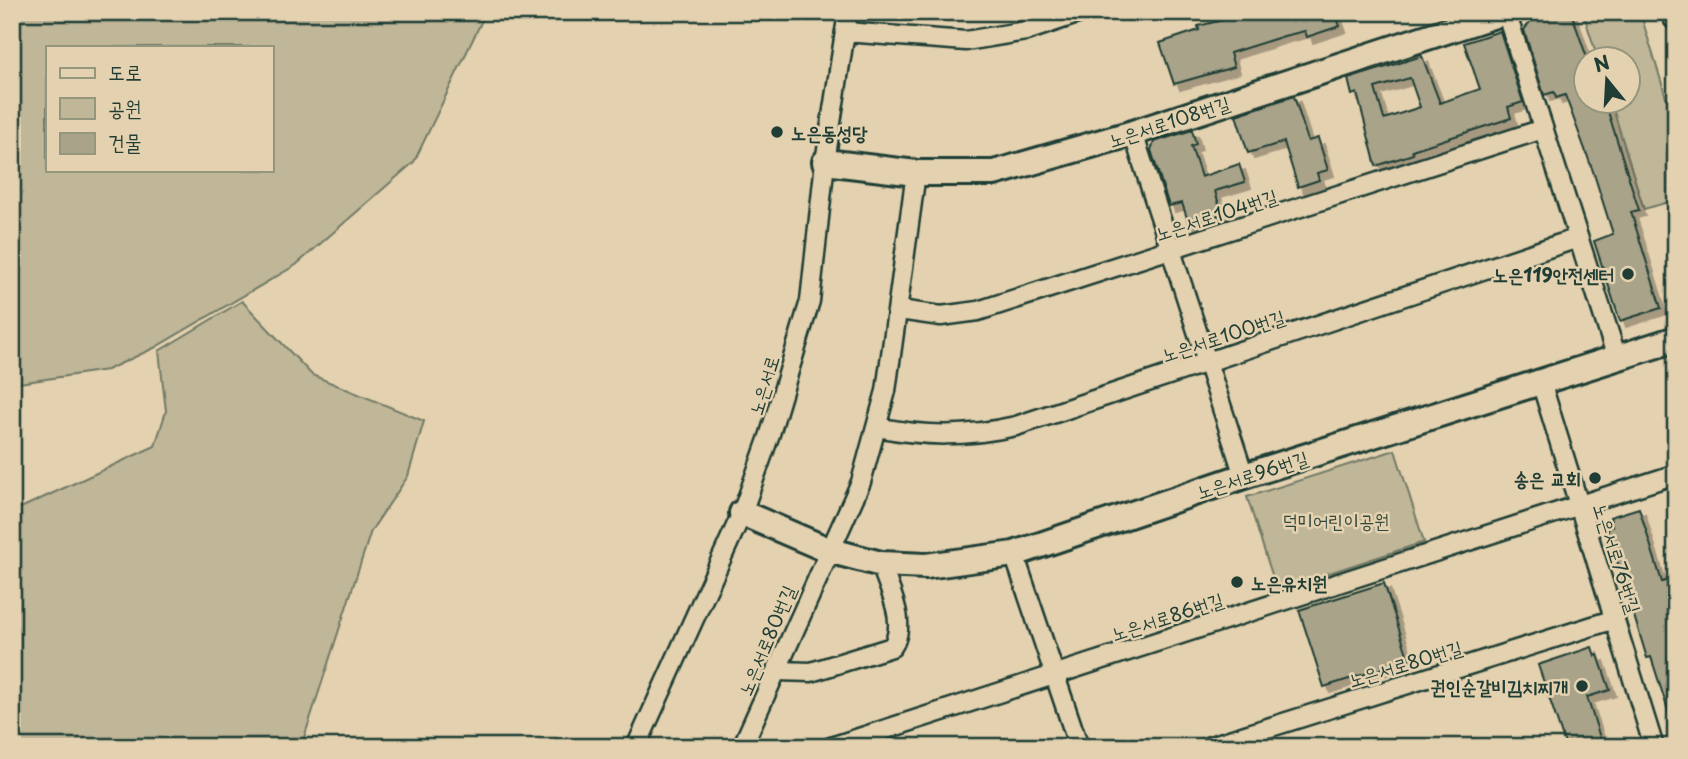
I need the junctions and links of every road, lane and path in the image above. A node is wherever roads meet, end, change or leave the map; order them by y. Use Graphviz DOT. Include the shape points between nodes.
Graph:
graph roads {
  1 [pos="848,12"];
  2 [pos="1083,12"];
  3 [pos="1505,12"];
  4 [pos="845,32"];
  5 [pos="1543,129"];
  6 [pos="1133,133"];
  7 [pos="825,162"];
  8 [pos="916,173"];
  9 [pos="1578,238"];
  10 [pos="1172,251"];
  11 [pos="899,310"];
  12 [pos="1676,339"];
  13 [pos="1617,358"];
  14 [pos="1208,362"];
  15 [pos="1541,382"];
  16 [pos="877,427"];
  17 [pos="1676,474"];
  18 [pos="1244,476"];
  19 [pos="1579,505"];
  20 [pos="742,513"];
  21 [pos="828,550"];
  22 [pos="1014,554"];
  23 [pos="881,564"];
  24 [pos="1615,619"];
  25 [pos="777,671"];
  26 [pos="1056,673"];
  27 [pos="636,747"];
  28 [pos="742,747"];
  29 [pos="831,747"];
  30 [pos="1079,747"];
  31 [pos="1207,747"];
  32 [pos="1654,747"];
  1 -- 4 [label="street, 노은서로"];
  2 -- 4 [label="street" via="1026,31 966,41"];
  3 -- 5 [label="street"];
  3 -- 6 [label="street, 노은서로108번길"];
  4 -- 7 [label="street, 노은서로"];
  5 -- 9 [label="street"];
  5 -- 10 [label="street, 노은서로104번길"];
  6 -- 8 [label="street, 노은서로108번길" via="994,173"];
  6 -- 10 [label="street"];
  7 -- 8 [label="street, 노은서로108번길"];
  7 -- 20 [label="street, 노은서로" via="810,301"];
  8 -- 11 [label="street"];
  9 -- 13 [label="street"];
  9 -- 14 [label="street, 노은서로100번길"];
  10 -- 11 [label="street, 노은서로104번길" via="978,312 941,316"];
  10 -- 14 [label="street"];
  11 -- 16 [label="street"];
  12 -- 13 [label="street, 노은서로96번길"];
  13 -- 15 [label="street, 노은서로96번길"];
  14 -- 16 [label="street, 노은서로100번길" via="989,432 917,436"];
  14 -- 18 [label="street"];
  15 -- 18 [label="street, 노은서로96번길"];
  15 -- 19 [label="street, 노은서로76번길"];
  16 -- 21 [label="street" via="860,482"];
  17 -- 19 [label="street, 노은서로86번길"];
  18 -- 22 [label="street, 노은서로96번길"];
  19 -- 24 [label="street, 노은서로76번길"];
  19 -- 26 [label="street, 노은서로86번길"];
  20 -- 21 [label="street, 노은서로96번길"];
  20 -- 27 [label="street, 노은서로"];
  21 -- 23 [label="street, 노은서로96번길"];
  21 -- 25 [label="street, 노은서로80번길"];
  22 -- 23 [label="street, 노은서로96번길" via="926,566"];
  22 -- 26 [label="street"];
  23 -- 25 [label="street" via="900,626 892,646 811,672"];
  24 -- 31 [label="street, 노은서로80번길"];
  24 -- 32 [label="street, 노은서로76번길"];
  25 -- 28 [label="street, 노은서로80번길"];
  26 -- 29 [label="street, 노은서로86번길"];
  26 -- 30 [label="street"];
}
